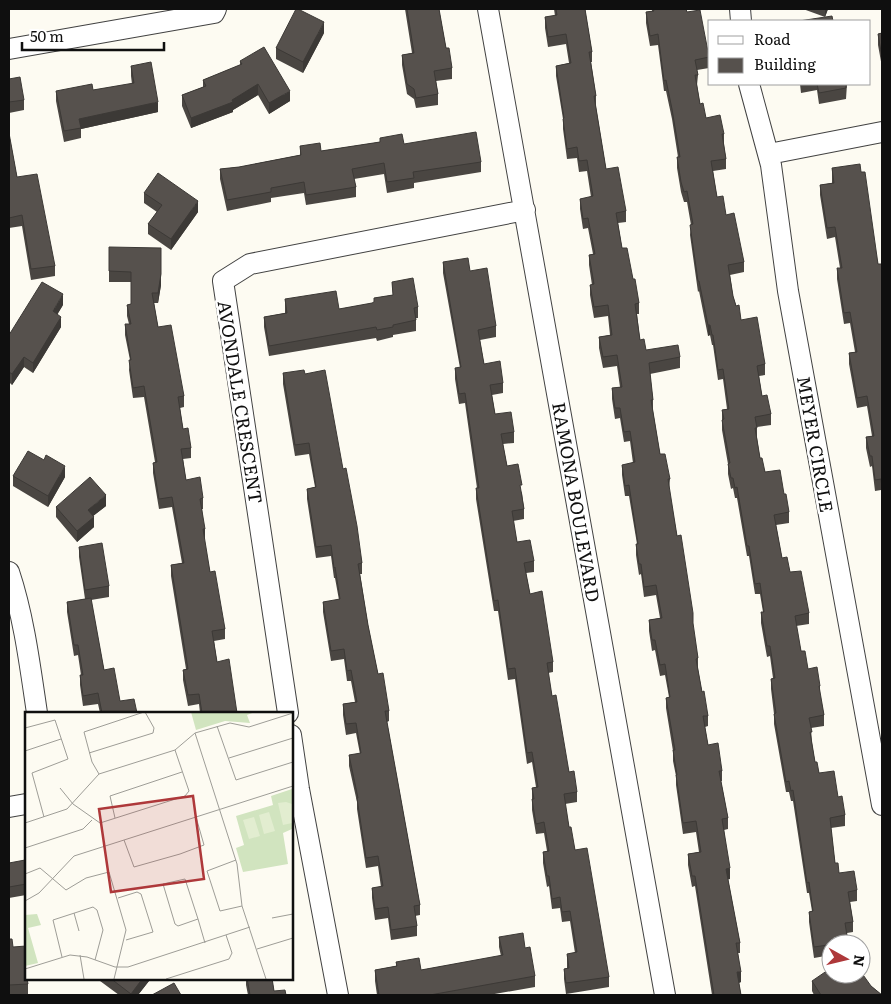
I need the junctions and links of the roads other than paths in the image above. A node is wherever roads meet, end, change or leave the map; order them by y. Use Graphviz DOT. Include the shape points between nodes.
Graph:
graph roads {
  1 [pos="216,9"];
  2 [pos="488,9"];
  3 [pos="9,49"];
  4 [pos="749,85"];
  5 [pos="882,132"];
  6 [pos="768,154"];
  7 [pos="525,210"];
  8 [pos="9,572"];
  9 [pos="37,712"];
  10 [pos="288,712"];
  11 [pos="292,742"];
  12 [pos="25,804"];
  13 [pos="882,805"];
  14 [pos="9,807"];
  15 [pos="338,995"];
  16 [pos="665,995"];
  1 -- 3 [label="street" via="214,13 164,23"];
  2 -- 7 [label="street, RAMONA BOULEVARD"];
  4 -- 6 [label="street, MEYER CIRCLE"];
  5 -- 6 [label="street"];
  6 -- 13 [label="street, MEYER CIRCLE" via="788,291"];
  7 -- 10 [label="street, AVONDALE CRESCENT" via="250,264 223,281"];
  7 -- 16 [label="street, RAMONA BOULEVARD"];
  8 -- 9 [label="street" via="23,624"];
  11 -- 15 [label="street"];
  12 -- 14 [label="street"];
}
